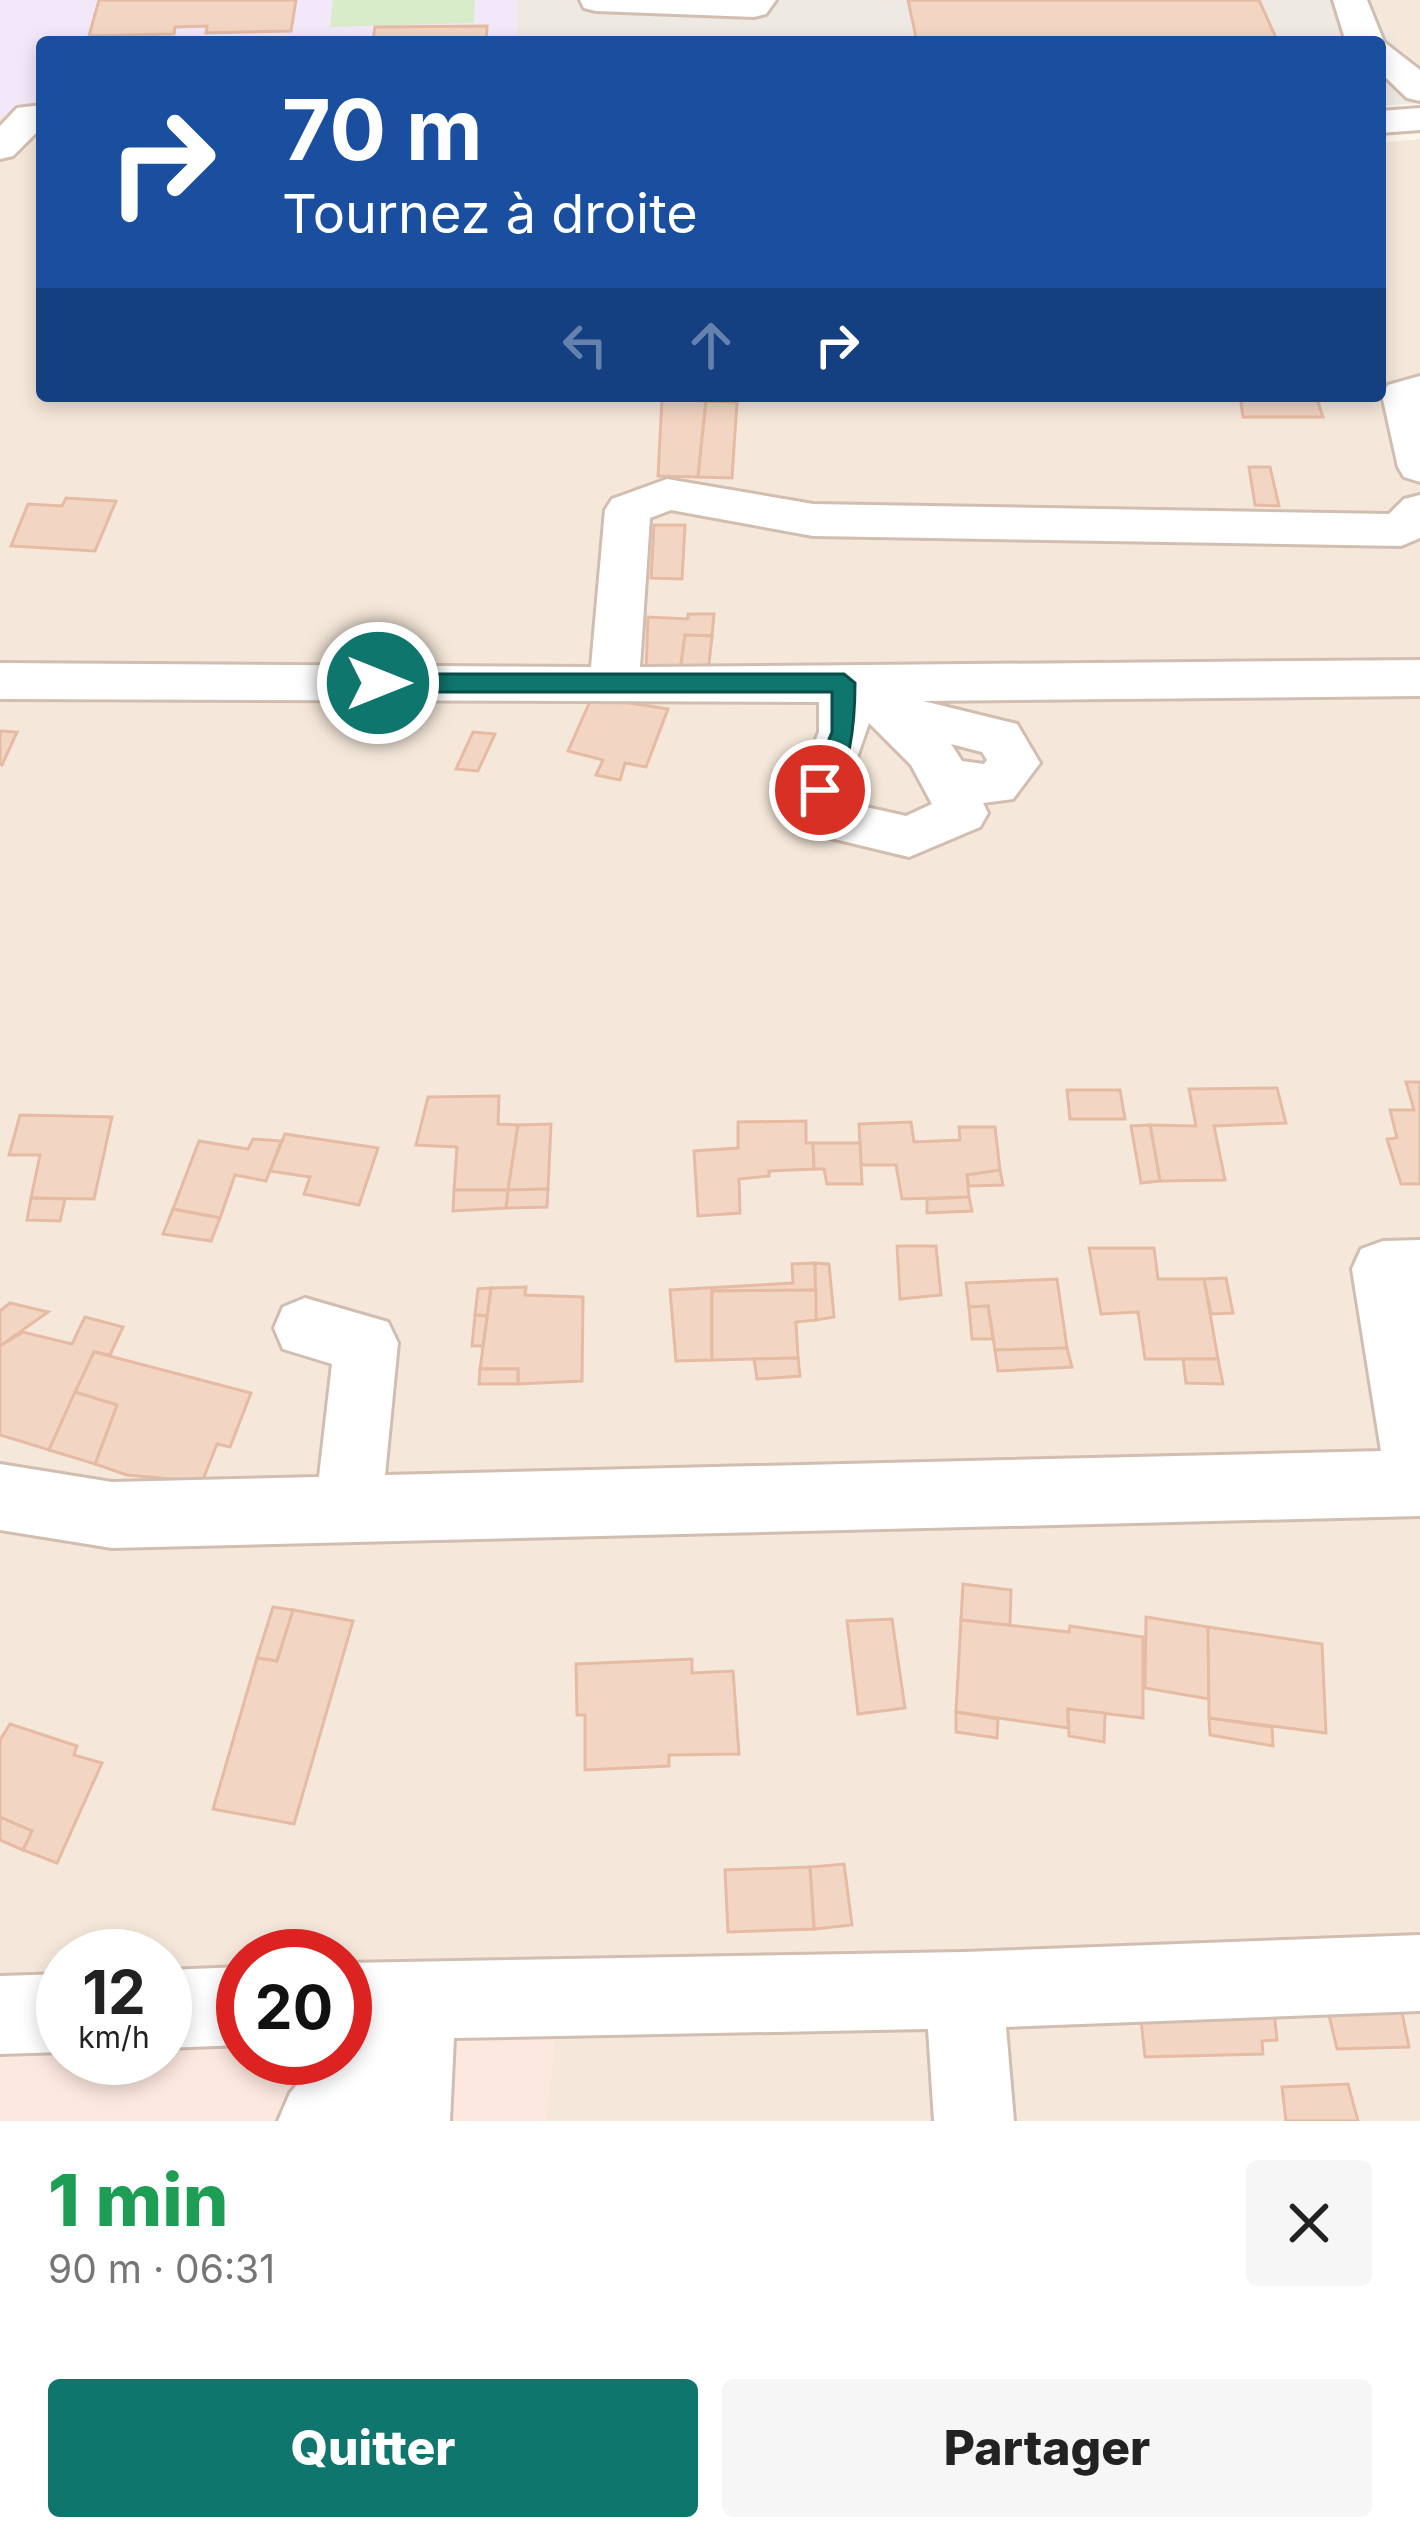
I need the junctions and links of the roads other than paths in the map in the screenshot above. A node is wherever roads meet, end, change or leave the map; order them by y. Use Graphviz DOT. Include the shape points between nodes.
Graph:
graph roads {
  1 [pos="597,0"];
  2 [pos="759,0"];
  3 [pos="1351,0"];
  4 [pos="587,36"];
  5 [pos="1364,36"];
  6 [pos="1386,60"];
  7 [pos="1420,90"];
  8 [pos="36,116"];
  9 [pos="1420,119"];
  10 [pos="1386,122"];
  11 [pos="0,148"];
  12 [pos="36,148"];
  13 [pos="1420,390"];
  14 [pos="1420,466"];
  15 [pos="1420,510"];
  16 [pos="1420,678"];
  17 [pos="0,681"];
  18 [pos="844,683"];
  19 [pos="614,685"];
  20 [pos="897,713"];
  21 [pos="948,779"];
  22 [pos="1420,1268"];
  23 [pos="305,1328"];
  24 [pos="1419,1483"];
  25 [pos="0,1497"];
  26 [pos="348,1510"];
  27 [pos="1420,1973"];
  28 [pos="964,1990"];
  29 [pos="381,2001"];
  30 [pos="36,2013"];
  31 [pos="0,2014"];
  32 [pos="318,2121"];
  33 [pos="410,2121"];
  34 [pos="974,2121"];
  1 -- 2 [label="street" via="754,7"];
  1 -- 4 [label="street"];
  3 -- 5 [label="street"];
  6 -- 7 [label="street"];
  8 -- 11 [label="street"];
  9 -- 10 [label="street"];
  11 -- 12 [label="street"];
  13 -- 14 [label="street" via="1403,394"];
  15 -- 19 [label="street" via="1401,530 812,520 667,494 628,510"];
  16 -- 18 [label="street"];
  17 -- 19 [label="street"];
  18 -- 19 [label="street"];
  18 -- 20 [label="street"];
  18 -- 21 [label="street" via="844,732 820,790 840,822 909,837 962,814"];
  20 -- 21 [label="street"];
  20 -- 21 [label="street" via="999,737 1015,763 994,785"];
  22 -- 24 [label="street" via="1383,1269"];
  23 -- 26 [label="street" via="366,1343"];
  24 -- 26 [label="street"];
  25 -- 26 [label="street" via="112,1515"];
  27 -- 28 [label="street"];
  28 -- 29 [label="street"];
  28 -- 34 [label="street"];
  29 -- 32 [label="street"];
  29 -- 33 [label="street"];
  30 -- 31 [label="street"];
}
